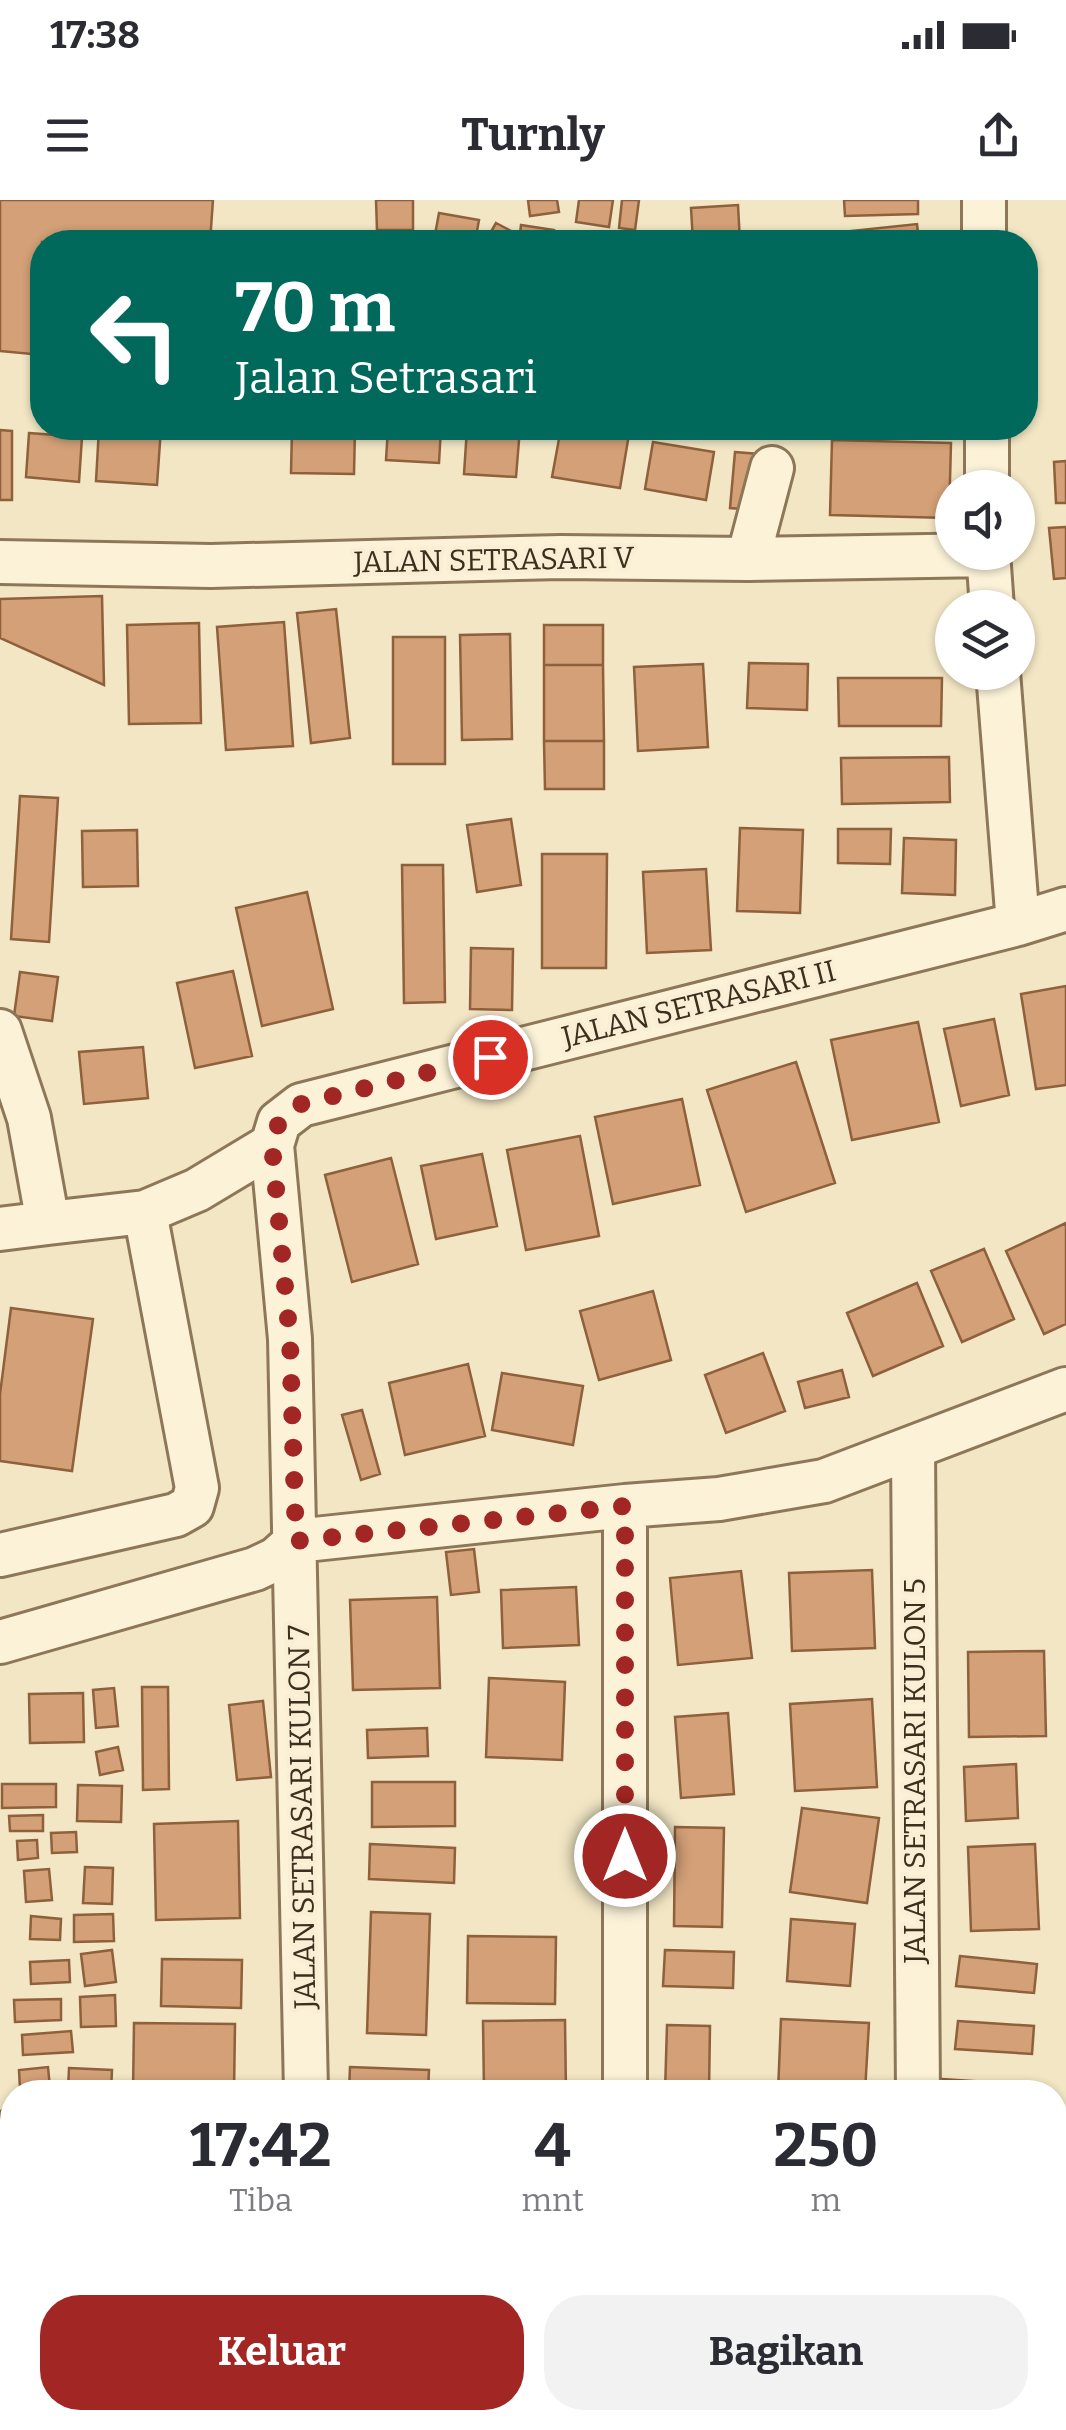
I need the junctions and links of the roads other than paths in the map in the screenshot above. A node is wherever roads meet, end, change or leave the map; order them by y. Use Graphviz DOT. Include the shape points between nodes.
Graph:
graph roads {
  1 [pos="984,200"];
  2 [pos="984,230"];
  3 [pos="987,440"];
  4 [pos="772,468"];
  5 [pos="988,470"];
  6 [pos="935,555"];
  7 [pos="748,559"];
  8 [pos="0,562"];
  9 [pos="999,690"];
  10 [pos="1066,908"];
  11 [pos="1018,924"];
  12 [pos="0,1031"];
  13 [pos="272,1145"];
  14 [pos="145,1212"];
  15 [pos="48,1223"];
  16 [pos="0,1229"];
  17 [pos="1066,1389"];
  18 [pos="913,1449"];
  19 [pos="625,1506"];
  20 [pos="296,1541"];
  21 [pos="0,1555"];
  22 [pos="0,1642"];
  23 [pos="306,2080"];
  24 [pos="625,2080"];
  25 [pos="918,2080"];
  1 -- 2 [label="street"];
  3 -- 5 [label="street"];
  4 -- 7 [label="street"];
  6 -- 7 [label="street, JALAN SETRASARI V"];
  7 -- 8 [label="street, JALAN SETRASARI V"];
  9 -- 11 [label="street"];
  10 -- 11 [label="street, JALAN SETRASARI II"];
  11 -- 13 [label="street, JALAN SETRASARI II" via="301,1104 279,1122"];
  12 -- 15 [label="street" via="29,1118"];
  13 -- 14 [label="street"];
  13 -- 20 [label="street" via="290,1340"];
  14 -- 15 [label="street"];
  14 -- 21 [label="street" via="196,1498 176,1515"];
  15 -- 16 [label="street"];
  17 -- 18 [label="street"];
  18 -- 19 [label="street" via="824,1481"];
  18 -- 25 [label="street, JALAN SETRASARI KULON 5"];
  19 -- 20 [label="street"];
  19 -- 24 [label="street"];
  20 -- 22 [label="street" via="255,1570"];
  20 -- 23 [label="street, JALAN SETRASARI KULON 7"];
}
